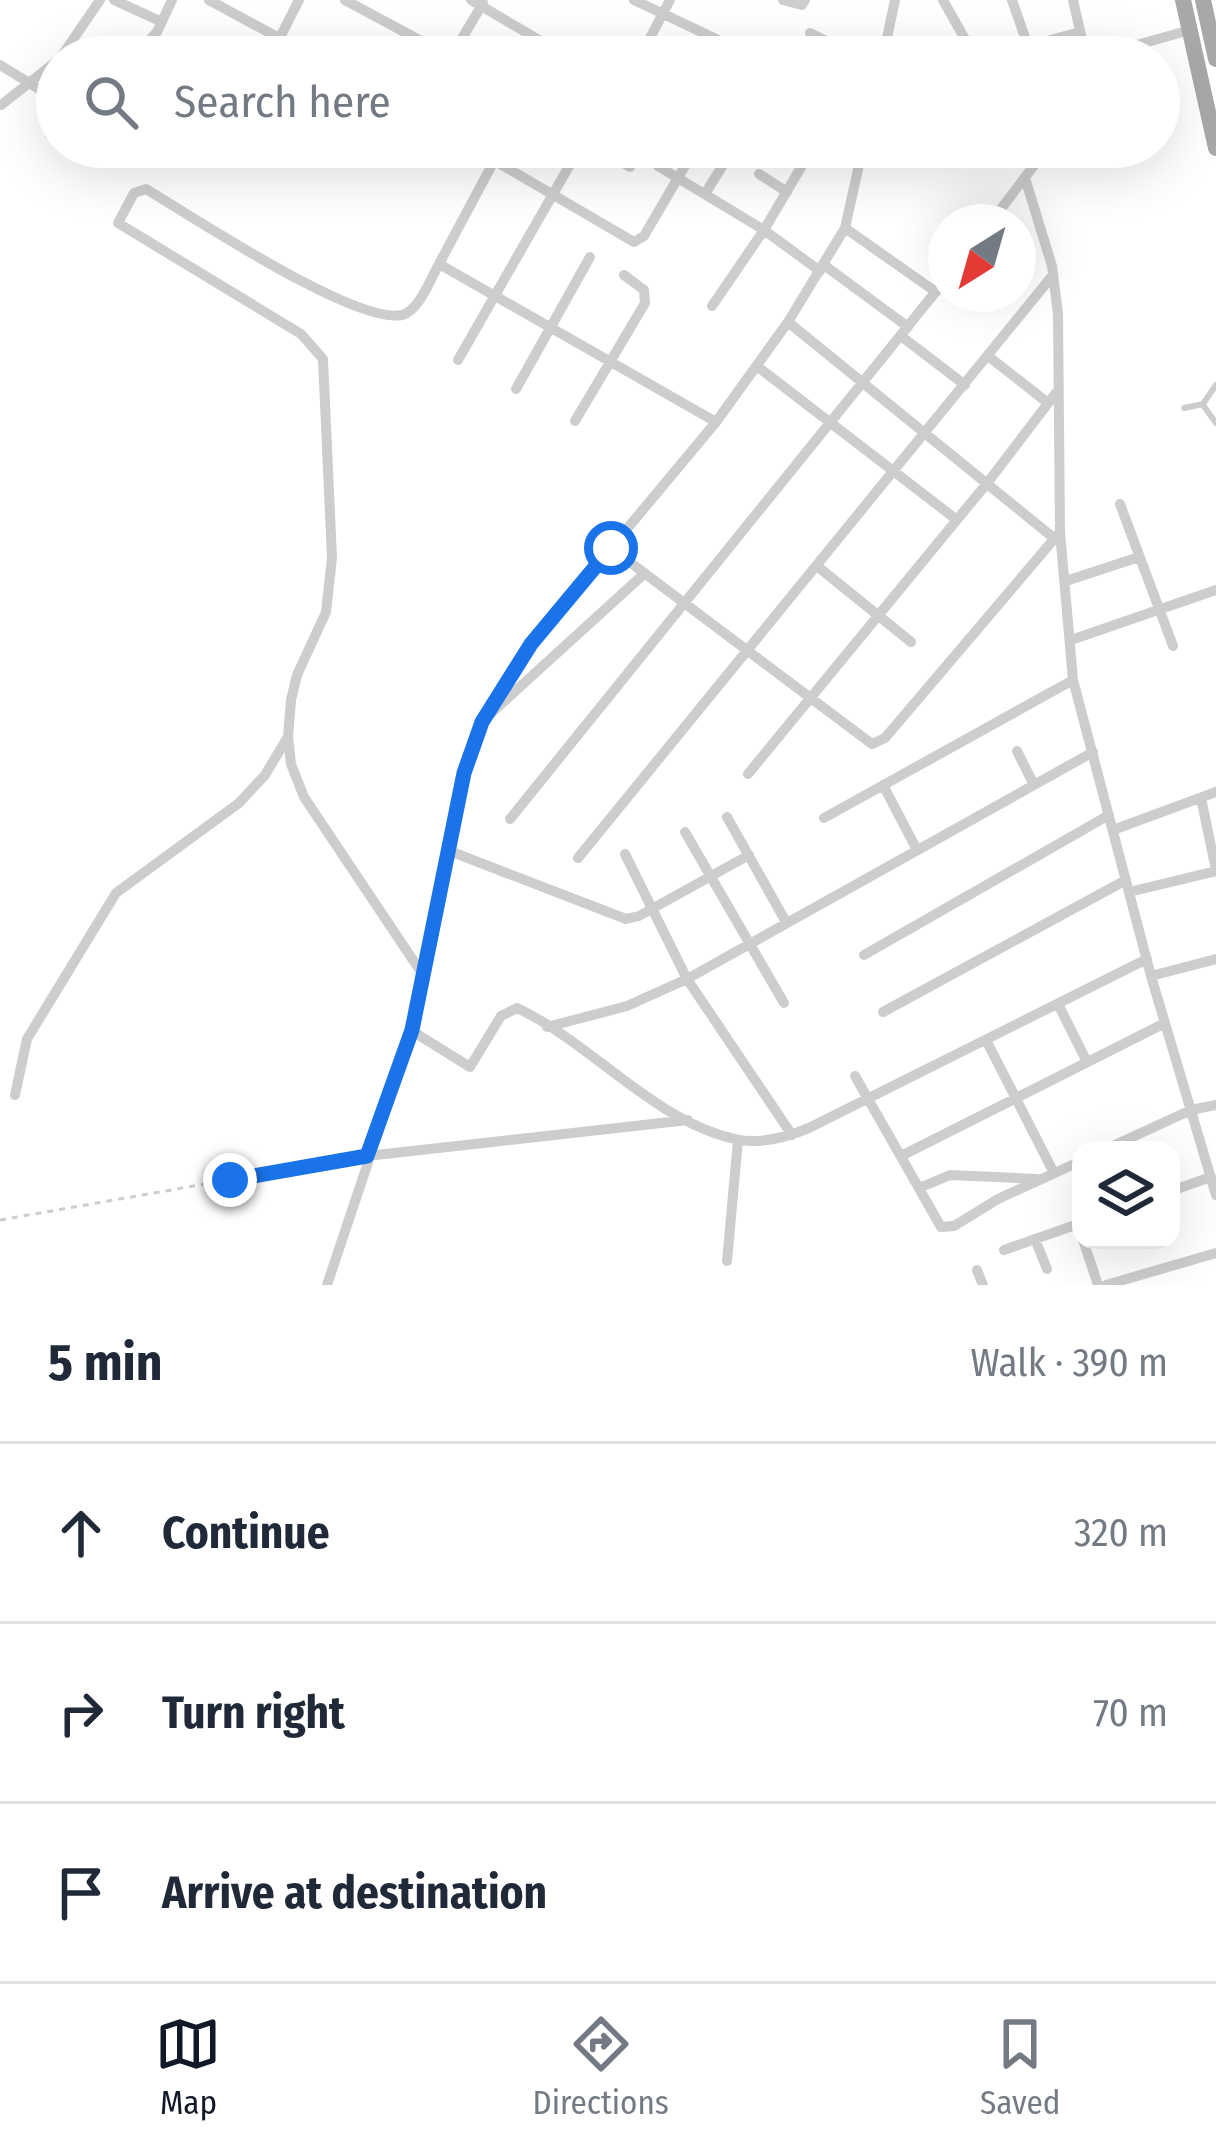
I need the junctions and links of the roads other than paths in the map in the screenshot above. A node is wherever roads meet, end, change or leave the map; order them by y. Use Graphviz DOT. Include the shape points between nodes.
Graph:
graph roads {
  1 [pos="100,0"];
  2 [pos="114,0"];
  3 [pos="172,0"];
  4 [pos="208,0"];
  5 [pos="298,0"];
  6 [pos="345,0"];
  7 [pos="634,0"];
  8 [pos="670,0"];
  9 [pos="783,0"];
  10 [pos="806,0"];
  11 [pos="896,0"];
  12 [pos="943,0"];
  13 [pos="1012,0"];
  14 [pos="1072,0"];
  15 [pos="1183,0"];
  16 [pos="1202,0"];
  17 [pos="479,2"];
  18 [pos="664,14"];
  19 [pos="162,22"];
  20 [pos="1190,30"];
  21 [pos="1080,32"];
  22 [pos="1213,32"];
  23 [pos="810,33"];
  24 [pos="75,36"];
  25 [pos="151,36"];
  26 [pos="276,36"];
  27 [pos="281,36"];
  28 [pos="412,36"];
  29 [pos="462,36"];
  30 [pos="534,36"];
  31 [pos="652,36"];
  32 [pos="710,36"];
  33 [pos="816,36"];
  34 [pos="888,36"];
  35 [pos="963,36"];
  36 [pos="1025,36"];
  37 [pos="1065,36"];
  38 [pos="1081,36"];
  39 [pos="1169,36"];
  40 [pos="1216,59"];
  41 [pos="0,65"];
  42 [pos="36,79"];
  43 [pos="32,83"];
  44 [pos="36,86"];
  45 [pos="2,105"];
  46 [pos="1216,148"];
  47 [pos="490,168"];
  48 [pos="505,168"];
  49 [pos="569,168"];
  50 [pos="662,168"];
  51 [pos="684,168"];
  52 [pos="721,168"];
  53 [pos="801,168"];
  54 [pos="858,168"];
  55 [pos="1032,168"];
  56 [pos="759,174"];
  57 [pos="678,178"];
  58 [pos="1024,178"];
  59 [pos="788,192"];
  60 [pos="705,194"];
  61 [pos="553,197"];
  62 [pos="1004,204"];
  63 [pos="845,228"];
  64 [pos="764,230"];
  65 [pos="590,257"];
  66 [pos="440,264"];
  67 [pos="822,268"];
  68 [pos="624,275"];
  69 [pos="1053,275"];
  70 [pos="928,286"];
  71 [pos="495,296"];
  72 [pos="928,302"];
  73 [pos="712,305"];
  74 [pos="788,322"];
  75 [pos="551,328"];
  76 [pos="905,332"];
  77 [pos="988,356"];
  78 [pos="458,360"];
  79 [pos="610,362"];
  80 [pos="758,367"];
  81 [pos="864,383"];
  82 [pos="965,385"];
  83 [pos="1216,385"];
  84 [pos="1059,388"];
  85 [pos="516,389"];
  86 [pos="1048,403"];
  87 [pos="1203,404"];
  88 [pos="1184,408"];
  89 [pos="575,421"];
  90 [pos="716,422"];
  91 [pos="832,423"];
  92 [pos="1216,423"];
  93 [pos="927,434"];
  94 [pos="895,471"];
  95 [pos="988,482"];
  96 [pos="1120,504"];
  97 [pos="957,520"];
  98 [pos="1058,536"];
  99 [pos="611,548"];
  100 [pos="1139,557"];
  101 [pos="818,566"];
  102 [pos="646,573"];
  103 [pos="1066,581"];
  104 [pos="1216,590"];
  105 [pos="686,603"];
  106 [pos="1158,610"];
  107 [pos="879,616"];
  108 [pos="1071,640"];
  109 [pos="910,642"];
  110 [pos="1173,646"];
  111 [pos="747,652"];
  112 [pos="1073,680"];
  113 [pos="811,700"];
  114 [pos="482,722"];
  115 [pos="288,737"];
  116 [pos="1018,751"];
  117 [pos="1093,752"];
  118 [pos="748,774"];
  119 [pos="883,785"];
  120 [pos="1034,785"];
  121 [pos="1216,792"];
  122 [pos="1201,798"];
  123 [pos="1109,815"];
  124 [pos="727,817"];
  125 [pos="824,818"];
  126 [pos="510,819"];
  127 [pos="1113,830"];
  128 [pos="685,832"];
  129 [pos="447,850"];
  130 [pos="917,850"];
  131 [pos="626,854"];
  132 [pos="749,855"];
  133 [pos="578,858"];
  134 [pos="1216,871"];
  135 [pos="710,876"];
  136 [pos="1128,886"];
  137 [pos="652,909"];
  138 [pos="786,922"];
  139 [pos="748,944"];
  140 [pos="864,956"];
  141 [pos="1147,959"];
  142 [pos="1216,959"];
  143 [pos="423,975"];
  144 [pos="1151,976"];
  145 [pos="687,979"];
  146 [pos="784,1003"];
  147 [pos="1058,1004"];
  148 [pos="883,1012"];
  149 [pos="1165,1023"];
  150 [pos="547,1027"];
  151 [pos="412,1030"];
  152 [pos="986,1040"];
  153 [pos="1087,1062"];
  154 [pos="856,1076"];
  155 [pos="15,1095"];
  156 [pos="1016,1098"];
  157 [pos="869,1100"];
  158 [pos="1216,1105"];
  159 [pos="1191,1110"];
  160 [pos="688,1120"];
  161 [pos="792,1135"];
  162 [pos="738,1140"];
  163 [pos="1124,1141"];
  164 [pos="367,1156"];
  165 [pos="901,1156"];
  166 [pos="1072,1165"];
  167 [pos="1054,1173"];
  168 [pos="1211,1177"];
  169 [pos="1041,1179"];
  170 [pos="919,1188"];
  171 [pos="1180,1188"];
  172 [pos="1216,1193"];
  173 [pos="1072,1232"];
  174 [pos="1036,1239"];
  175 [pos="1088,1249"];
  176 [pos="1004,1250"];
  177 [pos="1216,1253"];
  178 [pos="727,1262"];
  179 [pos="1047,1269"];
  180 [pos="976,1270"];
  181 [pos="327,1285"];
  182 [pos="983,1285"];
  183 [pos="1102,1285"];
  1 -- 24 [label="street"];
  2 -- 19 [label="street"];
  3 -- 19 [label="street"];
  4 -- 26 [label="street"];
  5 -- 27 [label="street"];
  6 -- 28 [label="street"];
  7 -- 18 [label="street"];
  8 -- 18 [label="street"];
  9 -- 10 [label="street"];
  11 -- 34 [label="street"];
  12 -- 35 [label="street"];
  13 -- 36 [label="street"];
  14 -- 21 [label="street"];
  15 -- 20 [label="main road"];
  16 -- 22 [label="main road"];
  17 -- 29 [label="street"];
  17 -- 30 [label="street"];
  18 -- 31 [label="street"];
  18 -- 32 [label="street"];
  19 -- 25 [label="street"];
  20 -- 39 [label="street"];
  20 -- 46 [label="main road"];
  21 -- 37 [label="street"];
  21 -- 38 [label="street"];
  22 -- 40 [label="main road"];
  23 -- 33 [label="street"];
  41 -- 43 [label="street"];
  42 -- 43 [label="street"];
  43 -- 44 [label="street"];
  43 -- 45 [label="street"];
  47 -- 66 [label="street"];
  48 -- 61 [label="street"];
  49 -- 61 [label="street"];
  50 -- 57 [label="street"];
  51 -- 57 [label="street"];
  52 -- 60 [label="street"];
  53 -- 59 [label="street"];
  54 -- 63 [label="street"];
  55 -- 58 [label="street"];
  56 -- 59 [label="street"];
  57 -- 60 [label="street"];
  57 -- 61 [label="street" via="640,242"];
  58 -- 62 [label="street"];
  58 -- 69 [label="street"];
  59 -- 64 [label="street"];
  60 -- 64 [label="street"];
  61 -- 71 [label="street"];
  63 -- 67 [label="street"];
  63 -- 70 [label="street"];
  64 -- 67 [label="street"];
  64 -- 73 [label="street"];
  65 -- 75 [label="street"];
  66 -- 71 [label="street"];
  66 -- 115 [label="street" via="413,309 396,316 325,293 146,189 119,217 122,229 301,334 323,359 330,588 297,675"];
  67 -- 74 [label="street"];
  67 -- 76 [label="street"];
  68 -- 79 [label="street" via="646,296"];
  69 -- 77 [label="street"];
  69 -- 84 [label="street"];
  71 -- 75 [label="street"];
  71 -- 78 [label="street"];
  72 -- 76 [label="street"];
  74 -- 80 [label="street"];
  74 -- 81 [label="street"];
  75 -- 79 [label="street"];
  75 -- 85 [label="street"];
  76 -- 81 [label="street"];
  76 -- 82 [label="street"];
  77 -- 82 [label="street"];
  77 -- 86 [label="street"];
  79 -- 89 [label="street"];
  79 -- 90 [label="street"];
  80 -- 90 [label="street"];
  80 -- 91 [label="street"];
  81 -- 91 [label="street"];
  81 -- 93 [label="street"];
  82 -- 93 [label="street"];
  83 -- 87 [label="lane"];
  84 -- 86 [label="street"];
  84 -- 98 [label="street"];
  86 -- 95 [label="street"];
  87 -- 88 [label="lane"];
  87 -- 92 [label="lane"];
  90 -- 99 [label="street"];
  91 -- 94 [label="street"];
  91 -- 105 [label="street"];
  93 -- 94 [label="street"];
  93 -- 95 [label="street"];
  94 -- 97 [label="street"];
  94 -- 101 [label="street"];
  95 -- 97 [label="street"];
  95 -- 98 [label="street"];
  96 -- 100 [label="street"];
  97 -- 107 [label="street"];
  98 -- 103 [label="street"];
  98 -- 113 [label="street" via="879,744"];
  99 -- 102 [label="street"];
  99 -- 114 [label="street" via="531,644"];
  100 -- 103 [label="street"];
  100 -- 106 [label="street"];
  101 -- 107 [label="street"];
  101 -- 111 [label="street"];
  102 -- 105 [label="street"];
  102 -- 114 [label="street"];
  103 -- 108 [label="street"];
  104 -- 106 [label="street"];
  105 -- 111 [label="street"];
  105 -- 126 [label="street"];
  106 -- 108 [label="street"];
  106 -- 110 [label="street"];
  107 -- 109 [label="street"];
  107 -- 113 [label="street"];
  108 -- 112 [label="street"];
  111 -- 113 [label="street"];
  111 -- 133 [label="street"];
  112 -- 117 [label="street"];
  112 -- 119 [label="street"];
  113 -- 118 [label="street"];
  114 -- 129 [label="street"];
  115 -- 143 [label="street" via="304,797"];
  115 -- 155 [label="street" via="239,803 116,893 34,1024"];
  116 -- 120 [label="street"];
  117 -- 120 [label="street"];
  117 -- 123 [label="street"];
  119 -- 125 [label="street"];
  119 -- 130 [label="street"];
  120 -- 130 [label="street"];
  121 -- 122 [label="street"];
  122 -- 127 [label="street"];
  122 -- 134 [label="street"];
  123 -- 127 [label="street"];
  123 -- 140 [label="street"];
  124 -- 132 [label="street"];
  127 -- 136 [label="street"];
  128 -- 135 [label="street"];
  129 -- 137 [label="street" via="626,919"];
  129 -- 143 [label="street"];
  130 -- 138 [label="street"];
  131 -- 137 [label="street"];
  132 -- 135 [label="street"];
  132 -- 138 [label="street"];
  134 -- 136 [label="street"];
  135 -- 137 [label="street"];
  135 -- 139 [label="street"];
  136 -- 141 [label="street"];
  136 -- 148 [label="street"];
  137 -- 145 [label="street"];
  138 -- 139 [label="street"];
  139 -- 145 [label="street"];
  139 -- 146 [label="street"];
  141 -- 144 [label="street"];
  141 -- 147 [label="street"];
  142 -- 144 [label="street"];
  143 -- 151 [label="street"];
  144 -- 149 [label="street"];
  145 -- 150 [label="street" via="628,1006"];
  145 -- 161 [label="street"];
  147 -- 152 [label="street"];
  147 -- 153 [label="street"];
  149 -- 153 [label="street"];
  149 -- 159 [label="street"];
  150 -- 151 [label="street" via="517,1008 506,1010 470,1067"];
  150 -- 160 [label="street"];
  151 -- 164 [label="street"];
  152 -- 156 [label="street"];
  152 -- 157 [label="street"];
  153 -- 156 [label="street"];
  154 -- 157 [label="street"];
  156 -- 165 [label="street"];
  156 -- 167 [label="street"];
  157 -- 161 [label="street"];
  157 -- 165 [label="street"];
  158 -- 159 [label="street"];
  159 -- 163 [label="street"];
  159 -- 168 [label="street"];
  160 -- 162 [label="street"];
  160 -- 164 [label="street"];
  161 -- 162 [label="street"];
  162 -- 178 [label="street"];
  164 -- 181 [label="street"];
  165 -- 170 [label="street"];
  166 -- 167 [label="street"];
  167 -- 169 [label="street"];
  168 -- 171 [label="street"];
  168 -- 172 [label="street"];
  169 -- 170 [label="street" via="950,1175"];
  169 -- 170 [label="street" via="946,1229"];
  173 -- 174 [label="street"];
  174 -- 176 [label="street"];
  174 -- 179 [label="street"];
  175 -- 183 [label="street"];
  177 -- 183 [label="street"];
  180 -- 182 [label="street"];
}
